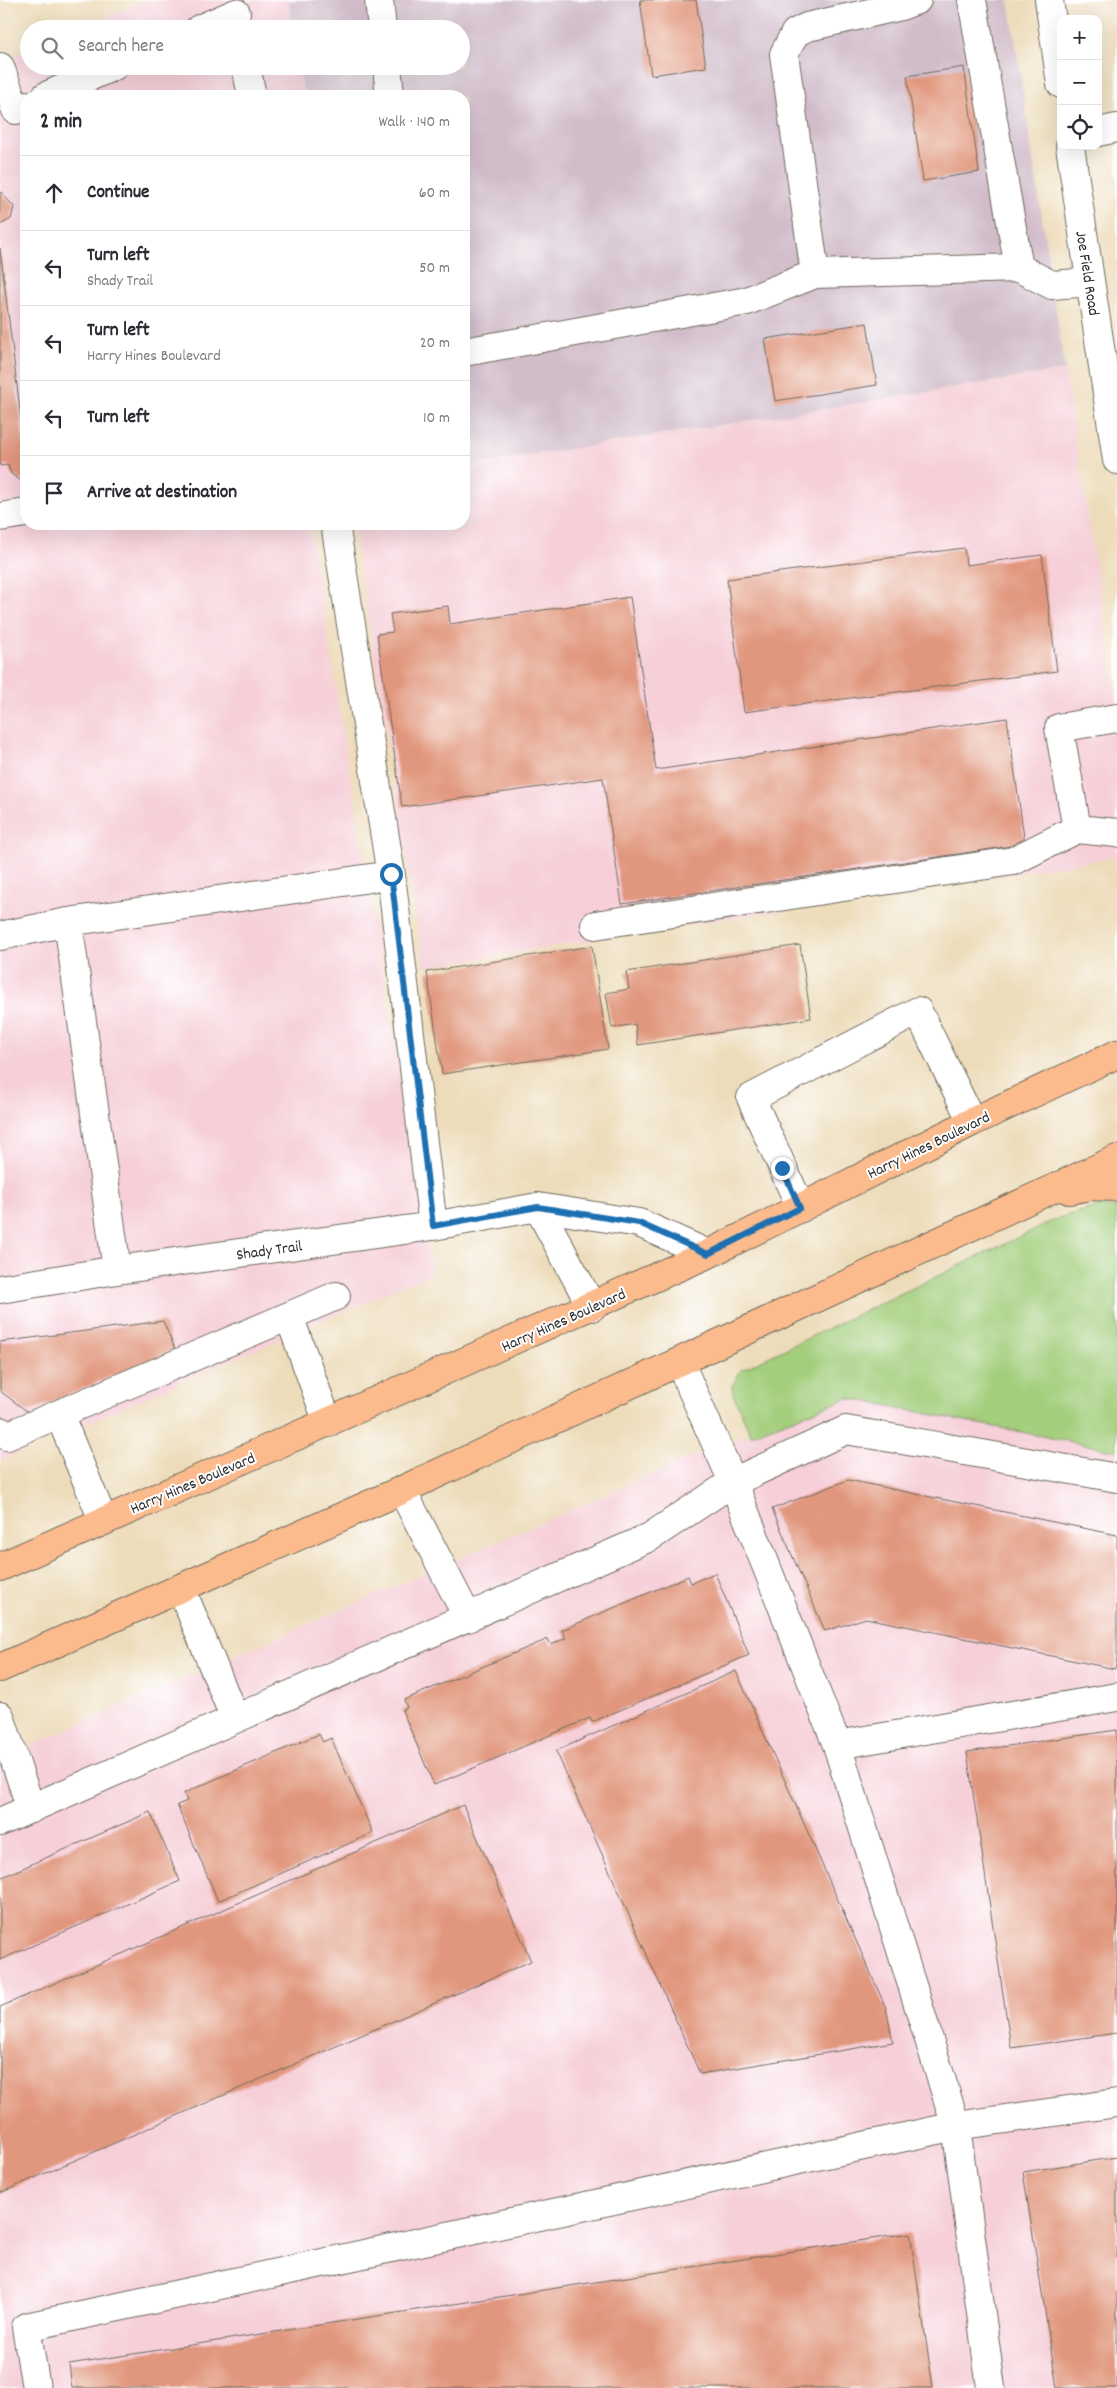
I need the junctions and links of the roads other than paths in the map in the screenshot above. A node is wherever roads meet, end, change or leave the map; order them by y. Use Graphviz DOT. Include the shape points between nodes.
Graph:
graph roads {
  1 [pos="379,0"];
  2 [pos="917,0"];
  3 [pos="972,0"];
  4 [pos="1049,0"];
  5 [pos="236,14"];
  6 [pos="221,20"];
  7 [pos="381,20"];
  8 [pos="1058,60"];
  9 [pos="0,67"];
  10 [pos="94,75"];
  11 [pos="248,75"];
  12 [pos="388,75"];
  13 [pos="60,90"];
  14 [pos="251,90"];
  15 [pos="389,90"];
  16 [pos="14,110"];
  17 [pos="1117,128"];
  18 [pos="1102,131"];
  19 [pos="1071,150"];
  20 [pos="1018,268"];
  21 [pos="815,274"];
  22 [pos="1090,282"];
  23 [pos="470,351"];
  24 [pos="1117,460"];
  25 [pos="20,514"];
  26 [pos="0,517"];
  27 [pos="336,530"];
  28 [pos="1117,718"];
  29 [pos="1077,829"];
  30 [pos="1117,833"];
  31 [pos="391,874"];
  32 [pos="68,922"];
  33 [pos="595,924"];
  34 [pos="0,936"];
  35 [pos="1117,1054"];
  36 [pos="972,1122"];
  37 [pos="1117,1159"];
  38 [pos="1117,1187"];
  39 [pos="1040,1196"];
  40 [pos="538,1207"];
  41 [pos="800,1208"];
  42 [pos="433,1226"];
  43 [pos="708,1254"];
  44 [pos="117,1270"];
  45 [pos="0,1289"];
  46 [pos="336,1296"];
  47 [pos="592,1307"];
  48 [pos="289,1316"];
  49 [pos="680,1363"];
  50 [pos="59,1414"];
  51 [pos="328,1423"];
  52 [pos="0,1431"];
  53 [pos="1117,1478"];
  54 [pos="733,1482"];
  55 [pos="402,1490"];
  56 [pos="103,1520"];
  57 [pos="0,1567"];
  58 [pos="181,1588"];
  59 [pos="468,1618"];
  60 [pos="0,1668"];
  61 [pos="1117,1697"];
  62 [pos="0,1716"];
  63 [pos="235,1719"];
  64 [pos="837,1745"];
  65 [pos="31,1809"];
  66 [pos="0,1822"];
  67 [pos="1117,2103"];
  68 [pos="956,2126"];
  69 [pos="36,2388"];
  70 [pos="991,2388"];
  1 -- 7 [label="street"];
  2 -- 21 [label="street" via="807,27 795,33 784,54"];
  3 -- 20 [label="street"];
  4 -- 8 [label="street"];
  5 -- 6 [label="street"];
  9 -- 16 [label="street"];
  10 -- 13 [label="street"];
  11 -- 14 [label="street"];
  12 -- 15 [label="street"];
  17 -- 18 [label="street"];
  19 -- 22 [label="street, Joe Field Road"];
  20 -- 21 [label="street"];
  20 -- 22 [label="street" via="1052,285"];
  21 -- 23 [label="street" via="747,301"];
  22 -- 24 [label="street, Joe Field Road"];
  25 -- 26 [label="street"];
  27 -- 31 [label="street"];
  28 -- 29 [label="street" via="1060,728"];
  29 -- 30 [label="street"];
  29 -- 33 [label="street" via="1013,861"];
  31 -- 32 [label="street"];
  31 -- 42 [label="street"];
  32 -- 34 [label="street"];
  32 -- 44 [label="street"];
  35 -- 36 [label="main road, Harry Hines Boulevard"];
  36 -- 41 [label="main road, Harry Hines Boulevard"];
  36 -- 41 [label="street" via="918,1011 751,1098"];
  37 -- 39 [label="main road"];
  38 -- 39 [label="main road" via="1090,1186"];
  39 -- 49 [label="main road"];
  40 -- 42 [label="street, Shady Trail"];
  40 -- 43 [label="street, Shady Trail" via="639,1223"];
  40 -- 47 [label="street"];
  41 -- 43 [label="main road, Harry Hines Boulevard"];
  42 -- 44 [label="street, Shady Trail"];
  43 -- 47 [label="main road, Harry Hines Boulevard"];
  44 -- 45 [label="street, Shady Trail"];
  46 -- 48 [label="street"];
  47 -- 51 [label="main road, Harry Hines Boulevard"];
  48 -- 50 [label="street"];
  48 -- 51 [label="street"];
  49 -- 54 [label="street"];
  49 -- 55 [label="main road"];
  50 -- 52 [label="street" via="7,1436"];
  50 -- 56 [label="street"];
  51 -- 56 [label="main road, Harry Hines Boulevard"];
  53 -- 54 [label="street" via="846,1430"];
  54 -- 59 [label="street" via="650,1537"];
  54 -- 64 [label="street"];
  55 -- 58 [label="main road"];
  55 -- 59 [label="street"];
  56 -- 57 [label="main road, Harry Hines Boulevard"];
  58 -- 60 [label="main road"];
  58 -- 63 [label="street"];
  59 -- 63 [label="street"];
  61 -- 64 [label="street"];
  62 -- 65 [label="street"];
  63 -- 65 [label="street"];
  64 -- 68 [label="street"];
  65 -- 66 [label="street"];
  67 -- 68 [label="street"];
  68 -- 69 [label="street" via="26,2327"];
  68 -- 70 [label="street"];
}
